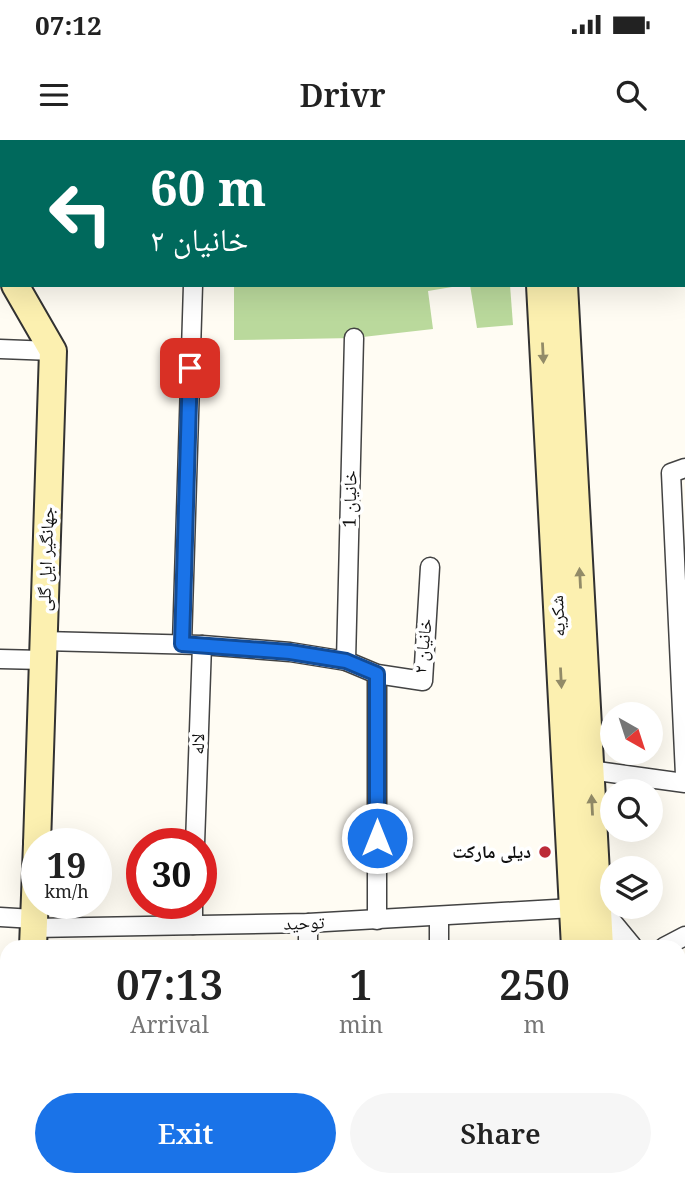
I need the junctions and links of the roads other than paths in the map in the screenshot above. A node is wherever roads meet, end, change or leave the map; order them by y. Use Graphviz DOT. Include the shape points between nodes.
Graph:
graph roads {
  1 [pos="16,287"];
  2 [pos="193,287"];
  3 [pos="540,287"];
  4 [pos="564,287"];
  5 [pos="354,338"];
  6 [pos="0,349"];
  7 [pos="53,351"];
  8 [pos="685,468"];
  9 [pos="430,567"];
  10 [pos="182,644"];
  11 [pos="202,645"];
  12 [pos="43,650"];
  13 [pos="0,659"];
  14 [pos="346,661"];
  15 [pos="377,674"];
  16 [pos="590,770"];
  17 [pos="685,775"];
  18 [pos="685,783"];
  19 [pos="37,828"];
  20 [pos="196,828"];
  21 [pos="585,907"];
  22 [pos="0,917"];
  23 [pos="439,917"];
  24 [pos="193,919"];
  25 [pos="377,920"];
  26 [pos="308,923"];
  27 [pos="193,925"];
  28 [pos="34,931"];
  29 [pos="309,940"];
  30 [pos="439,940"];
  31 [pos="578,940"];
  32 [pos="597,940"];
  33 [pos="622,940"];
  1 -- 7 [label="main road"];
  2 -- 10 [label="street"];
  3 -- 21 [label="main road, شکریه, one-way"];
  16 -- 4 [label="main road, شکریه, one-way"];
  5 -- 14 [label="street, خانیان 1"];
  6 -- 7 [label="street"];
  7 -- 12 [label="main road, جهانگیر ایل گلی"];
  8 -- 17 [label="street" via="671,472"];
  9 -- 15 [label="street, خانیان ۲" via="423,681"];
  10 -- 11 [label="street, خانیان ۲"];
  10 -- 12 [label="street, خانیان ۲"];
  11 -- 14 [label="street, خانیان ۲"];
  11 -- 20 [label="street, لاله"];
  12 -- 13 [label="street, خانیان ۲"];
  12 -- 19 [label="main road, جهانگیر ایل گلی"];
  14 -- 15 [label="street, خانیان ۲"];
  15 -- 25 [label="street"];
  16 -- 18 [label="street"];
  21 -- 16 [label="main road, شکریه, one-way"];
  21 -- 23 [label="street, توحید"];
  21 -- 31 [label="main road, شکریه"];
  21 -- 32 [label="main road, شکریه"];
  21 -- 33 [label="street"];
  22 -- 28 [label="street, توحید"];
  23 -- 25 [label="street, توحید"];
  23 -- 30 [label="street"];
  24 -- 27 [label="street"];
  25 -- 26 [label="street, توحید"];
  26 -- 27 [label="street, توحید"];
  26 -- 29 [label="street"];
  27 -- 28 [label="street, توحید"];
}
